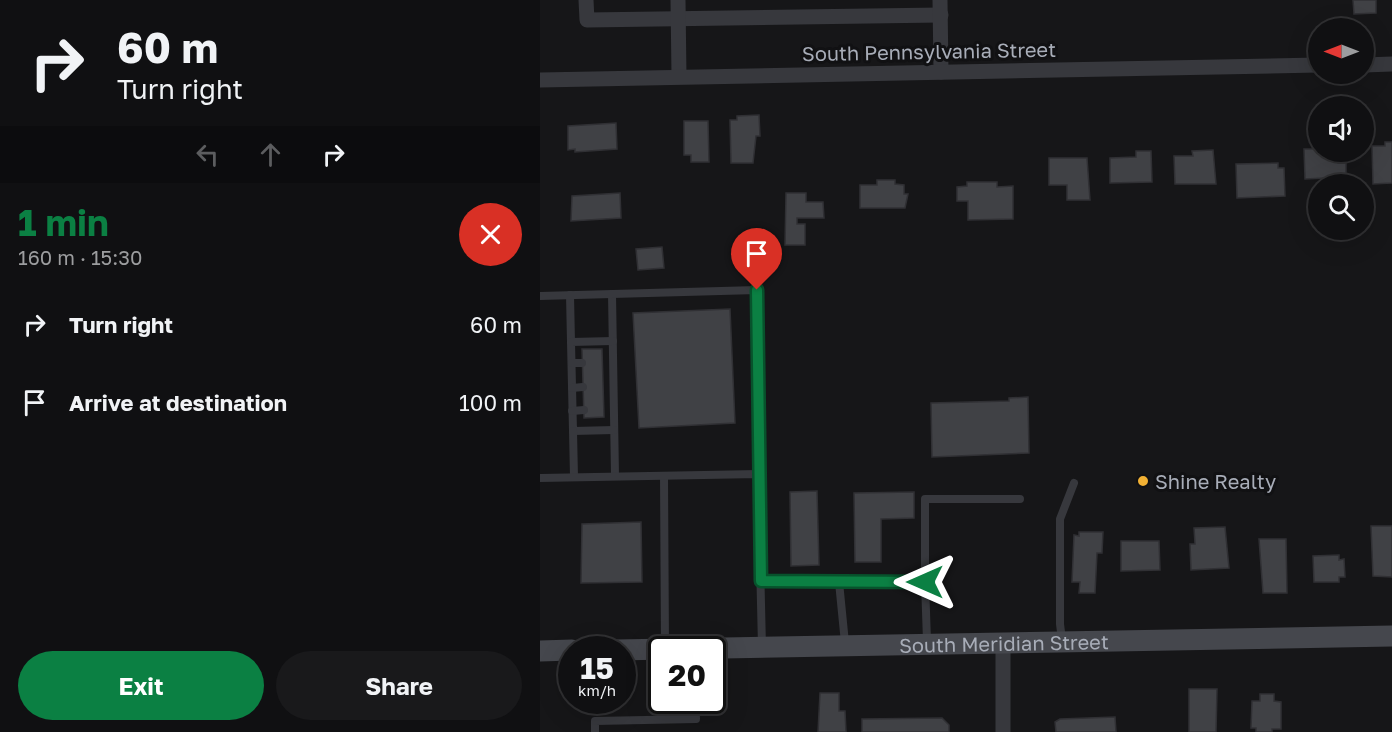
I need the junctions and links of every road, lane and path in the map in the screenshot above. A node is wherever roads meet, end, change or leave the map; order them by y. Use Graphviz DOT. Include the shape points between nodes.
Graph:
graph roads {
  1 [pos="586,0"];
  2 [pos="678,0"];
  3 [pos="940,7"];
  4 [pos="678,19"];
  5 [pos="1392,64"];
  6 [pos="1308,65"];
  7 [pos="1374,65"];
  8 [pos="941,72"];
  9 [pos="679,76"];
  10 [pos="540,80"];
  11 [pos="612,294"];
  12 [pos="570,295"];
  13 [pos="540,296"];
  14 [pos="613,341"];
  15 [pos="571,342"];
  16 [pos="613,362"];
  17 [pos="572,363"];
  18 [pos="582,363"];
  19 [pos="602,363"];
  20 [pos="572,387"];
  21 [pos="583,387"];
  22 [pos="603,387"];
  23 [pos="613,387"];
  24 [pos="603,409"];
  25 [pos="614,409"];
  26 [pos="584,410"];
  27 [pos="572,411"];
  28 [pos="614,430"];
  29 [pos="573,431"];
  30 [pos="758,474"];
  31 [pos="615,476"];
  32 [pos="664,476"];
  33 [pos="574,477"];
  34 [pos="540,478"];
  35 [pos="1074,483"];
  36 [pos="1020,499"];
  37 [pos="761,581"];
  38 [pos="839,582"];
  39 [pos="925,582"];
  40 [pos="665,636"];
  41 [pos="1392,636"];
  42 [pos="1063,642"];
  43 [pos="1003,643"];
  44 [pos="927,644"];
  45 [pos="846,645"];
  46 [pos="762,647"];
  47 [pos="726,648"];
  48 [pos="558,650"];
  49 [pos="540,651"];
  50 [pos="696,714"];
  51 [pos="596,732"];
  52 [pos="1003,732"];
  1 -- 4 [label="street" via="587,20"];
  2 -- 4 [label="street"];
  3 -- 4 [label="street"];
  3 -- 8 [label="street"];
  4 -- 9 [label="street"];
  5 -- 7 [label="street"];
  6 -- 8 [label="street, South Pennsylvania Street"];
  8 -- 9 [label="street, South Pennsylvania Street"];
  9 -- 10 [label="street, South Pennsylvania Street"];
  11 -- 12 [label="lane"];
  11 -- 14 [label="lane"];
  11 -- 30 [label="lane" via="757,290"];
  12 -- 13 [label="lane"];
  12 -- 15 [label="lane"];
  14 -- 15 [label="lane"];
  14 -- 16 [label="lane"];
  15 -- 17 [label="lane"];
  16 -- 19 [label="lane"];
  16 -- 23 [label="lane"];
  17 -- 18 [label="lane"];
  17 -- 20 [label="lane"];
  20 -- 21 [label="lane"];
  20 -- 27 [label="lane"];
  22 -- 23 [label="lane"];
  23 -- 25 [label="lane"];
  24 -- 25 [label="lane"];
  25 -- 28 [label="lane"];
  26 -- 27 [label="lane"];
  27 -- 29 [label="lane"];
  28 -- 29 [label="lane"];
  28 -- 31 [label="lane"];
  29 -- 33 [label="lane"];
  30 -- 32 [label="lane"];
  30 -- 37 [label="lane"];
  31 -- 32 [label="lane"];
  31 -- 33 [label="lane"];
  32 -- 40 [label="lane"];
  33 -- 34 [label="lane"];
  35 -- 42 [label="lane" via="1059,519 1059,624"];
  36 -- 39 [label="lane" via="925,499"];
  37 -- 38 [label="lane"];
  37 -- 46 [label="lane"];
  38 -- 39 [label="lane"];
  38 -- 45 [label="lane"];
  39 -- 44 [label="lane"];
  41 -- 42 [label="main road, South Meridian Street"];
  42 -- 43 [label="main road, South Meridian Street"];
  43 -- 44 [label="main road, South Meridian Street"];
  43 -- 52 [label="street"];
  44 -- 45 [label="main road, South Meridian Street"];
  45 -- 46 [label="main road, South Meridian Street"];
  46 -- 47 [label="main road, South Meridian Street"];
  48 -- 49 [label="main road"];
  50 -- 51 [label="lane" via="696,719 595,721"];
}
